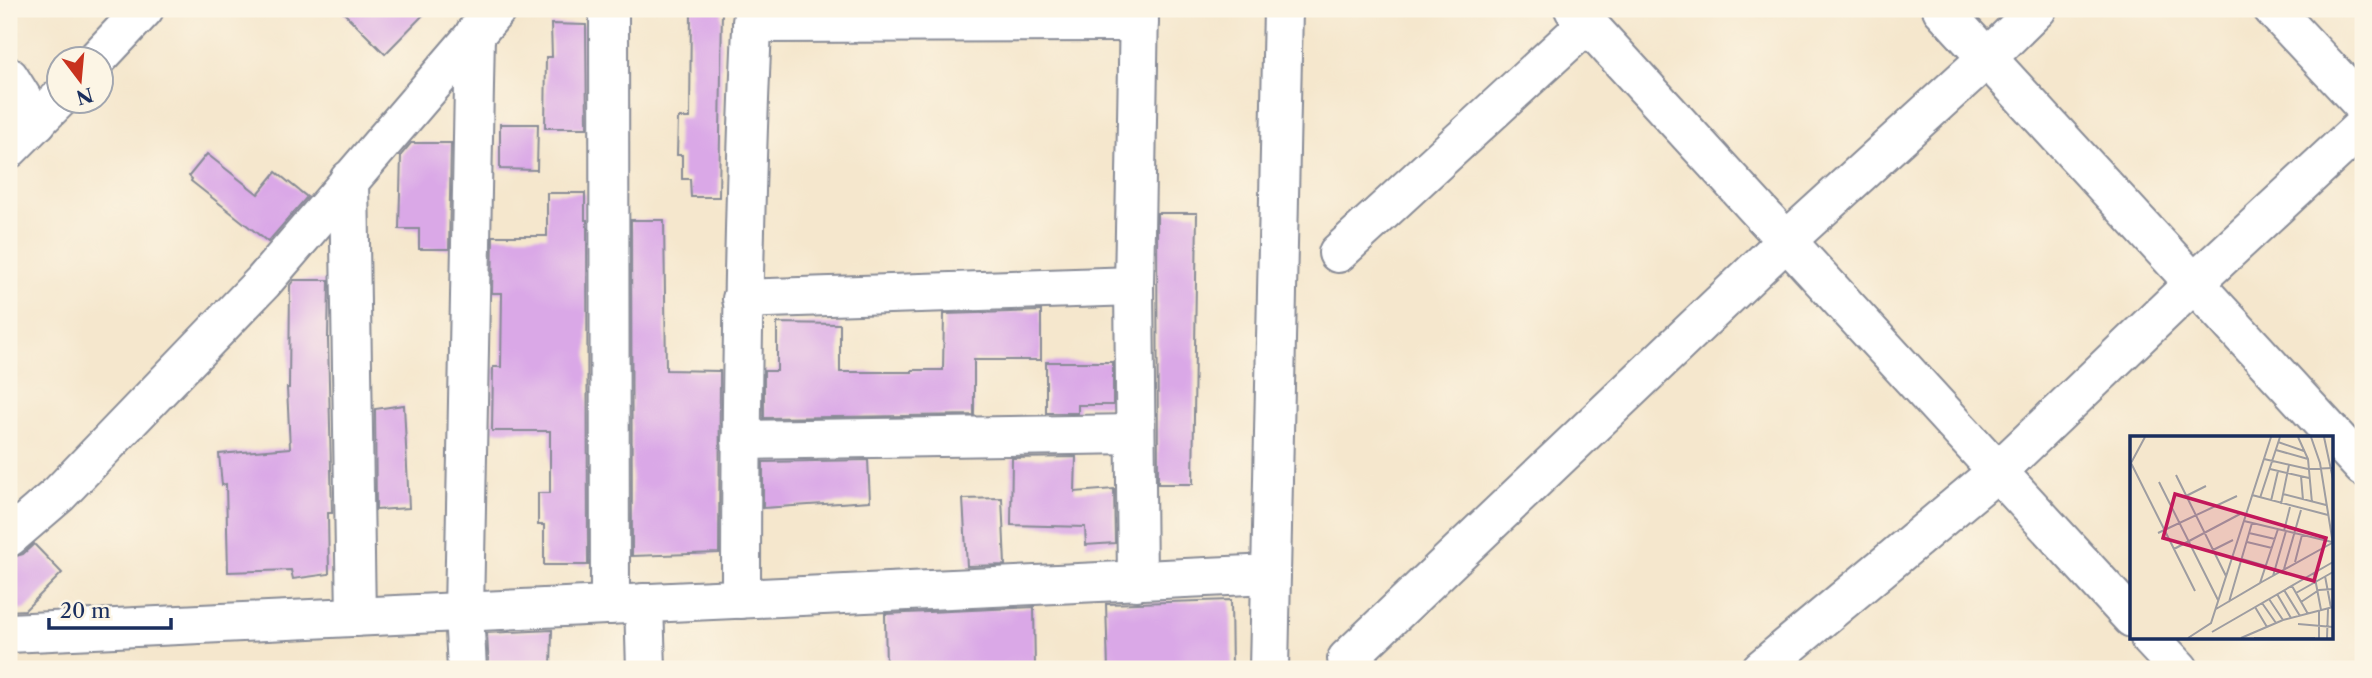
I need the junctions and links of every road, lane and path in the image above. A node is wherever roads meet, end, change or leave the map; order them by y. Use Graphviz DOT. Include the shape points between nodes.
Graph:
graph roads {
  1 [pos="144,9"];
  2 [pos="609,9"];
  3 [pos="1283,9"];
  4 [pos="1942,9"];
  5 [pos="2037,9"];
  6 [pos="2273,9"];
  7 [pos="1139,15"];
  8 [pos="753,16"];
  9 [pos="1581,16"];
  10 [pos="486,21"];
  11 [pos="109,46"];
  12 [pos="1987,58"];
  13 [pos="9,77"];
  14 [pos="2363,105"];
  15 [pos="46,108"];
  16 [pos="46,112"];
  17 [pos="2363,126"];
  18 [pos="9,149"];
  19 [pos="349,180"];
  20 [pos="1786,241"];
  21 [pos="1338,253"];
  22 [pos="2194,283"];
  23 [pos="1134,286"];
  24 [pos="742,299"];
  25 [pos="1135,434"];
  26 [pos="741,440"];
  27 [pos="2363,467"];
  28 [pos="1998,471"];
  29 [pos="9,537"];
  30 [pos="1271,574"];
  31 [pos="1137,581"];
  32 [pos="741,599"];
  33 [pos="627,604"];
  34 [pos="464,612"];
  35 [pos="2130,616"];
  36 [pos="356,617"];
  37 [pos="9,633"];
  38 [pos="2152,640"];
  39 [pos="1347,659"];
  40 [pos="467,669"];
  41 [pos="646,669"];
  42 [pos="1269,669"];
  43 [pos="1761,669"];
  44 [pos="2179,669"];
  1 -- 11 [label="street"];
  2 -- 33 [label="street"];
  3 -- 30 [label="street"];
  4 -- 12 [label="street"];
  5 -- 12 [label="street"];
  6 -- 14 [label="street"];
  7 -- 8 [label="street"];
  7 -- 23 [label="street"];
  8 -- 24 [label="street"];
  9 -- 20 [label="street"];
  9 -- 21 [label="street"];
  10 -- 19 [label="street"];
  10 -- 34 [label="street"];
  12 -- 20 [label="street"];
  12 -- 22 [label="street"];
  13 -- 15 [label="street"];
  16 -- 18 [label="street"];
  17 -- 22 [label="street"];
  19 -- 29 [label="street" via="253,292 59,494"];
  19 -- 36 [label="street"];
  20 -- 28 [label="street"];
  20 -- 39 [label="street"];
  22 -- 27 [label="street"];
  22 -- 28 [label="street"];
  23 -- 24 [label="street"];
  23 -- 25 [label="street"];
  24 -- 26 [label="street"];
  25 -- 26 [label="street"];
  25 -- 31 [label="street"];
  26 -- 32 [label="street"];
  28 -- 35 [label="street"];
  28 -- 43 [label="street"];
  30 -- 31 [label="street"];
  30 -- 42 [label="street"];
  31 -- 32 [label="street"];
  32 -- 33 [label="street"];
  33 -- 34 [label="street"];
  33 -- 41 [label="street"];
  34 -- 36 [label="street"];
  34 -- 40 [label="street"];
  36 -- 37 [label="street"];
  38 -- 44 [label="street"];
}
